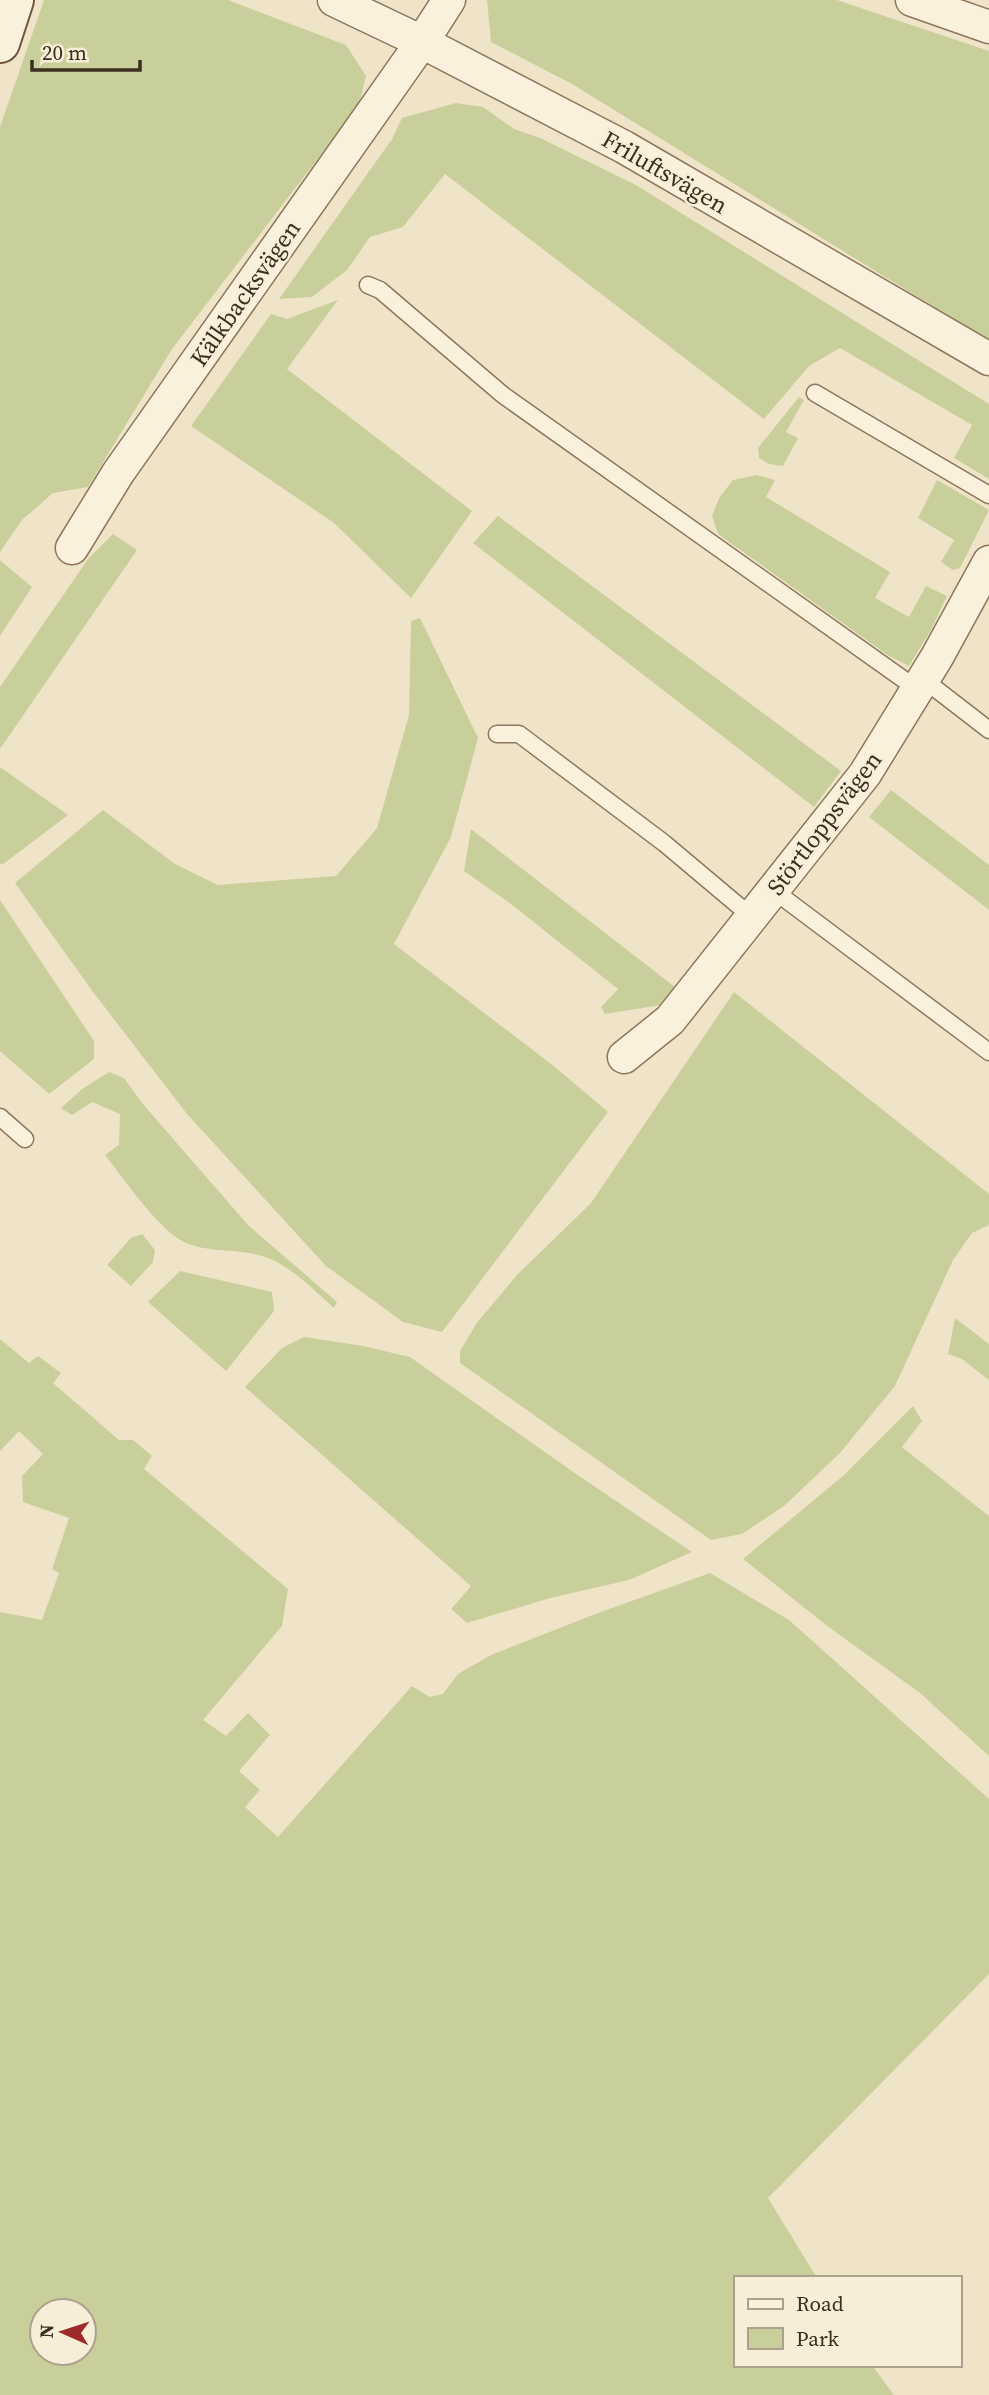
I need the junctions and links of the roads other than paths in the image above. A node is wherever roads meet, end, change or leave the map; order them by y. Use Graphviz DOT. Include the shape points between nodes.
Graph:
graph roads {
  1 [pos="14,0"];
  2 [pos="334,0"];
  3 [pos="449,0"];
  4 [pos="912,0"];
  5 [pos="989,27"];
  6 [pos="422,42"];
  7 [pos="0,43"];
  8 [pos="368,285"];
  9 [pos="989,359"];
  10 [pos="815,393"];
  11 [pos="989,495"];
  12 [pos="72,548"];
  13 [pos="989,562"];
  14 [pos="920,684"];
  15 [pos="989,730"];
  16 [pos="497,734"];
  17 [pos="773,890"];
  18 [pos="752,917"];
  19 [pos="989,1052"];
  20 [pos="624,1057"];
  21 [pos="0,1116"];
  22 [pos="25,1139"];
  1 -- 7 [label="main road"];
  2 -- 6 [label="street, Friluftsvägen"];
  3 -- 6 [label="street, Kälkbacksvägen"];
  4 -- 5 [label="street"];
  6 -- 9 [label="street, Friluftsvägen" via="624,147"];
  6 -- 12 [label="street, Kälkbacksvägen" via="118,472"];
  8 -- 14 [label="lane" via="380,290 503,395"];
  10 -- 11 [label="lane"];
  13 -- 14 [label="street, Störtloppsvägen"];
  14 -- 15 [label="lane"];
  14 -- 17 [label="street, Störtloppsvägen" via="865,774"];
  16 -- 18 [label="lane" via="519,734 664,843"];
  17 -- 18 [label="street, Störtloppsvägen"];
  17 -- 19 [label="lane"];
  18 -- 20 [label="street, Störtloppsvägen" via="670,1020"];
  21 -- 22 [label="lane"];
}
